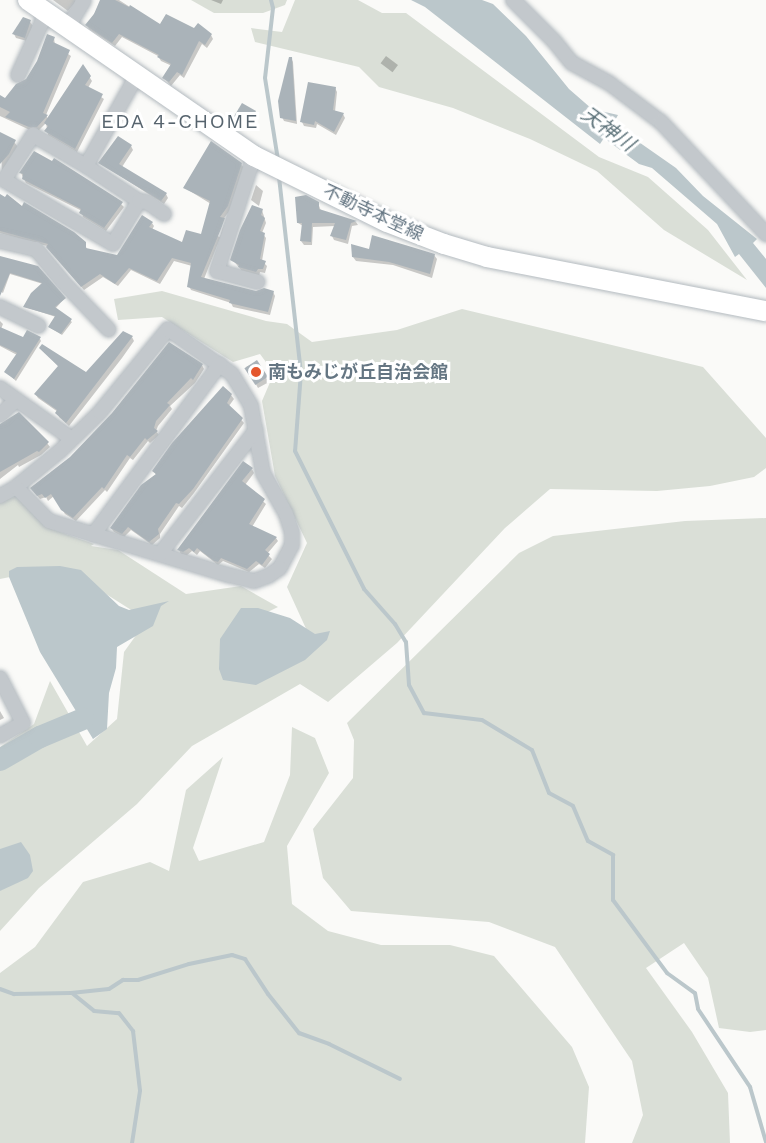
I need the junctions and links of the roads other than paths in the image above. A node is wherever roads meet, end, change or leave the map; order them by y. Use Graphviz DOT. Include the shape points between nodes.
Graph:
graph roads {
  1 [pos="28,0"];
  2 [pos="84,0"];
  3 [pos="513,0"];
  4 [pos="46,13"];
  5 [pos="68,27"];
  6 [pos="18,75"];
  7 [pos="137,75"];
  8 [pos="254,156"];
  9 [pos="86,166"];
  10 [pos="140,201"];
  11 [pos="164,214"];
  12 [pos="766,234"];
  13 [pos="0,241"];
  14 [pos="258,282"];
  15 [pos="0,307"];
  16 [pos="766,311"];
  17 [pos="39,326"];
  18 [pos="110,330"];
  19 [pos="220,364"];
  20 [pos="0,388"];
  21 [pos="15,400"];
  22 [pos="0,415"];
  23 [pos="256,430"];
  24 [pos="72,440"];
  25 [pos="16,487"];
  26 [pos="0,496"];
  27 [pos="93,535"];
  28 [pos="160,554"];
  29 [pos="0,678"];
  30 [pos="0,735"];
  1 -- 4 [label="main road, 不動寺本堂線"];
  2 -- 5 [label="street"];
  3 -- 12 [label="street" via="572,63 609,83 661,122"];
  4 -- 5 [label="main road, 不動寺本堂線"];
  4 -- 6 [label="street"];
  5 -- 7 [label="main road, 不動寺本堂線"];
  7 -- 8 [label="main road, 不動寺本堂線"];
  7 -- 9 [label="street"];
  8 -- 14 [label="street" via="217,271"];
  8 -- 16 [label="main road, 不動寺本堂線" via="387,222 444,244 506,261"];
  9 -- 10 [label="street"];
  9 -- 10 [label="street" via="33,135 4,180 113,244"];
  10 -- 11 [label="street"];
  13 -- 18 [label="street" via="36,249"];
  15 -- 17 [label="street"];
  19 -- 23 [label="street" via="232,374 251,406"];
  19 -- 24 [label="street" via="168,329"];
  19 -- 27 [label="street"];
  20 -- 21 [label="street"];
  21 -- 22 [label="street"];
  21 -- 24 [label="street"];
  23 -- 28 [label="street"];
  23 -- 28 [label="street" via="263,473 292,532 292,545 280,568 254,581"];
  24 -- 25 [label="street"];
  25 -- 26 [label="street"];
  25 -- 27 [label="street" via="49,521"];
  27 -- 28 [label="street"];
  29 -- 30 [label="street" via="23,723"];
}
